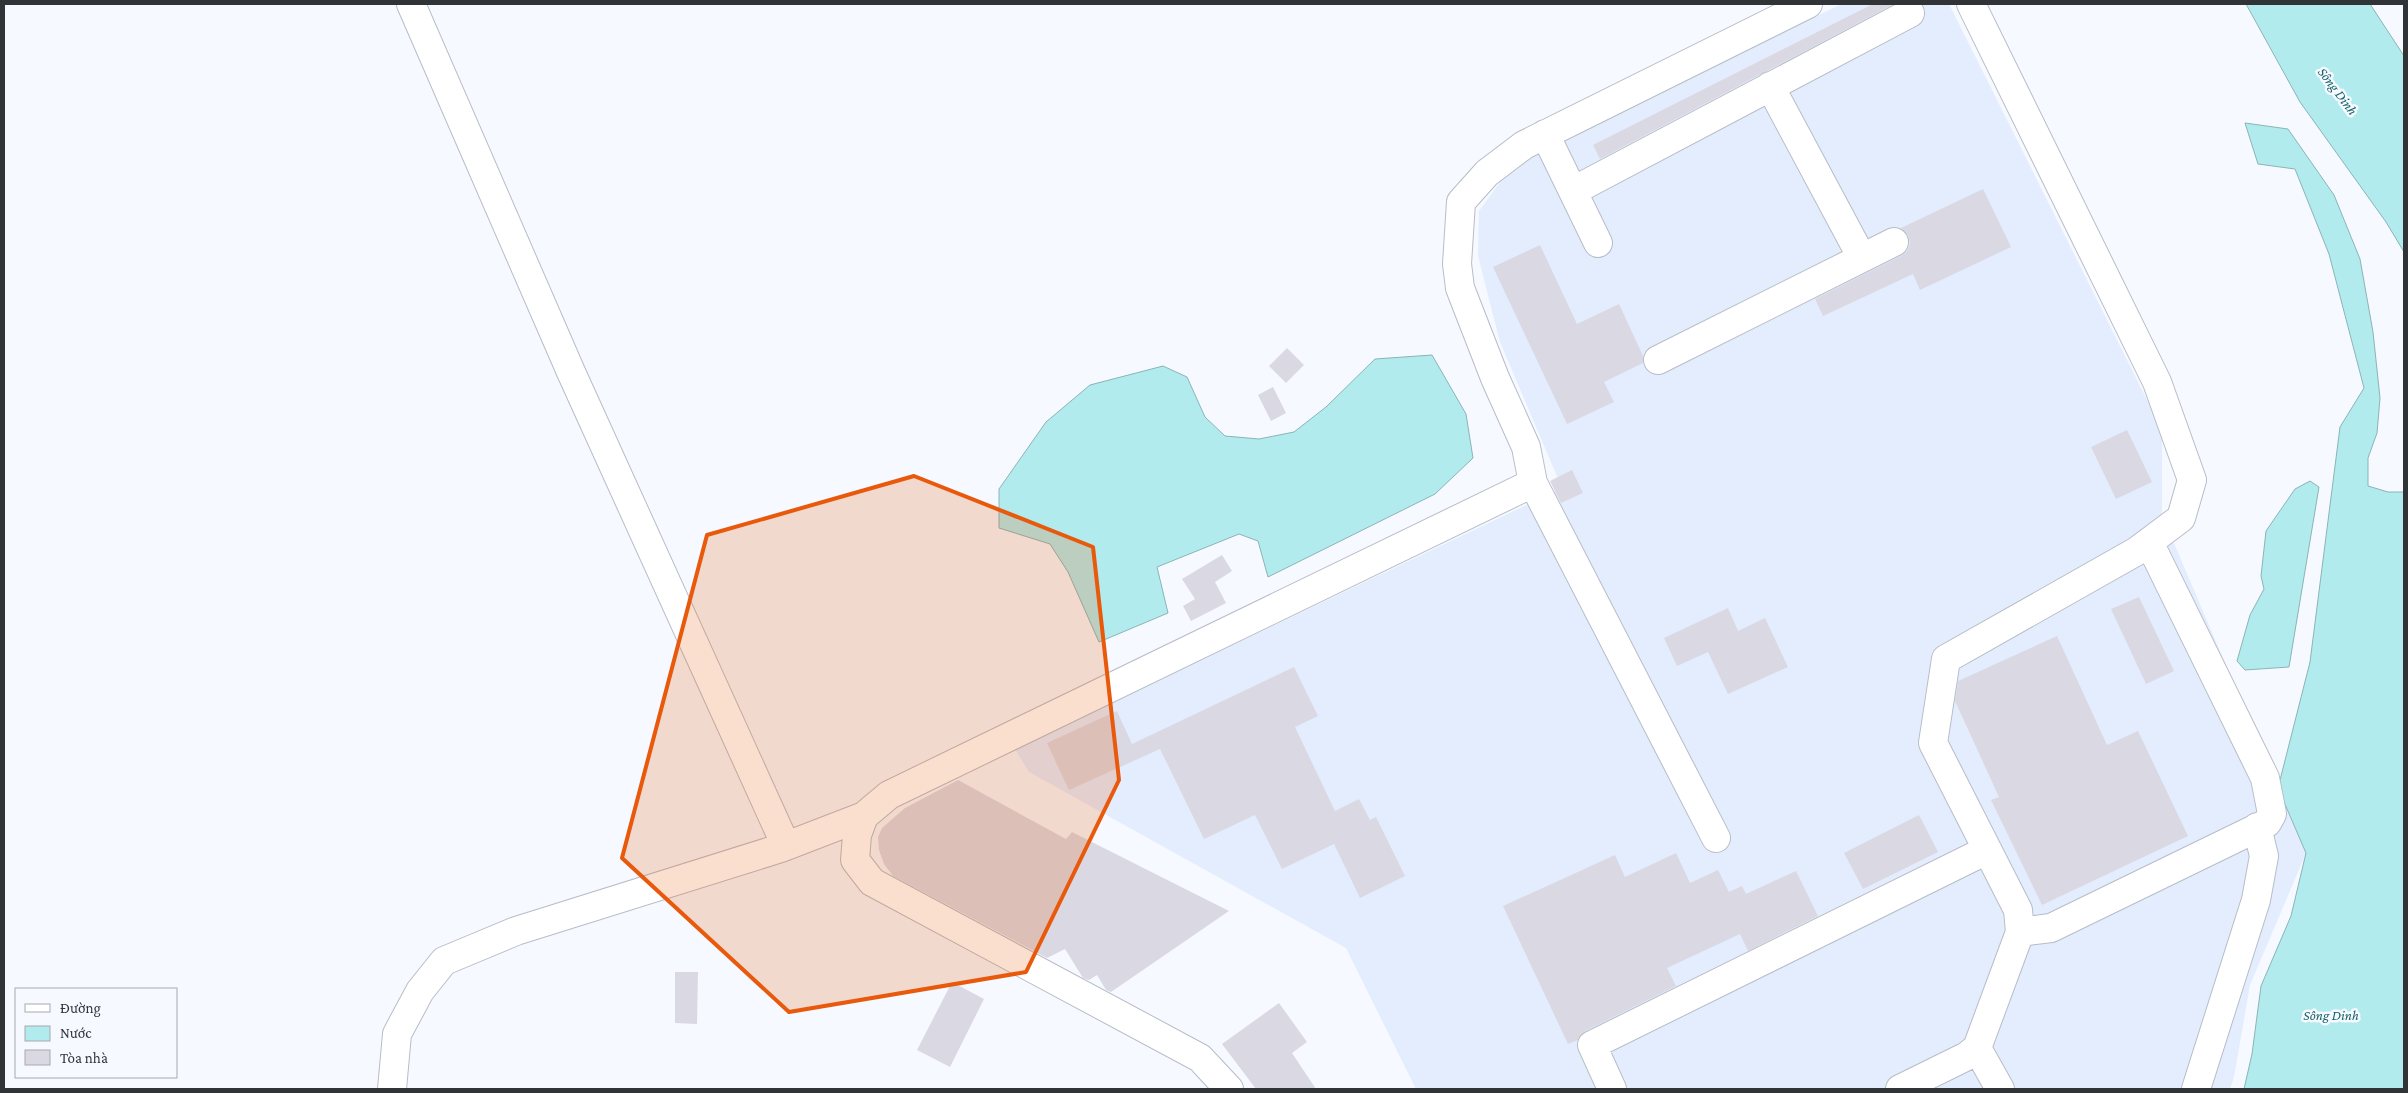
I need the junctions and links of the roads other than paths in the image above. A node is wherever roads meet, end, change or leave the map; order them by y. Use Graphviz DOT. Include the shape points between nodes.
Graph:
graph roads {
  1 [pos="411,4"];
  2 [pos="1808,4"];
  3 [pos="1971,4"];
  4 [pos="1910,13"];
  5 [pos="1770,86"];
  6 [pos="1545,134"];
  7 [pos="1573,191"];
  8 [pos="1894,242"];
  9 [pos="1598,243"];
  10 [pos="1862,258"];
  11 [pos="1658,360"];
  12 [pos="1533,483"];
  13 [pos="2150,542"];
  14 [pos="864,816"];
  15 [pos="2257,827"];
  16 [pos="1716,838"];
  17 [pos="786,846"];
  18 [pos="1987,850"];
  19 [pos="2020,932"];
  20 [pos="1977,1048"];
  21 [pos="392,1089"];
  22 [pos="1229,1089"];
  23 [pos="1612,1089"];
  24 [pos="1900,1089"];
  25 [pos="2000,1089"];
  26 [pos="2196,1089"];
  1 -- 17 [label="street" via="570,372"];
  2 -- 6 [label="street"];
  3 -- 13 [label="street" via="2157,382 2192,480 2181,518"];
  4 -- 5 [label="street"];
  5 -- 7 [label="street"];
  5 -- 10 [label="street"];
  6 -- 7 [label="street"];
  6 -- 12 [label="street" via="1524,145 1487,174 1461,202 1457,242 1460,288 1526,447"];
  7 -- 9 [label="street"];
  8 -- 10 [label="street"];
  10 -- 11 [label="street"];
  12 -- 14 [label="street" via="890,795"];
  12 -- 16 [label="street"];
  13 -- 15 [label="street" via="2265,778 2272,814 2267,823"];
  13 -- 18 [label="street" via="1946,659 1933,743"];
  14 -- 17 [label="street"];
  14 -- 22 [label="street" via="857,834 855,860 872,882 1200,1058"];
  15 -- 19 [label="street" via="2050,928"];
  15 -- 26 [label="street" via="2264,856 2256,900"];
  17 -- 21 [label="street" via="516,931 444,960 420,991 397,1034"];
  18 -- 19 [label="street" via="2018,910"];
  18 -- 23 [label="street" via="1592,1045"];
  19 -- 20 [label="street"];
  20 -- 24 [label="street"];
  20 -- 25 [label="street"];
}
